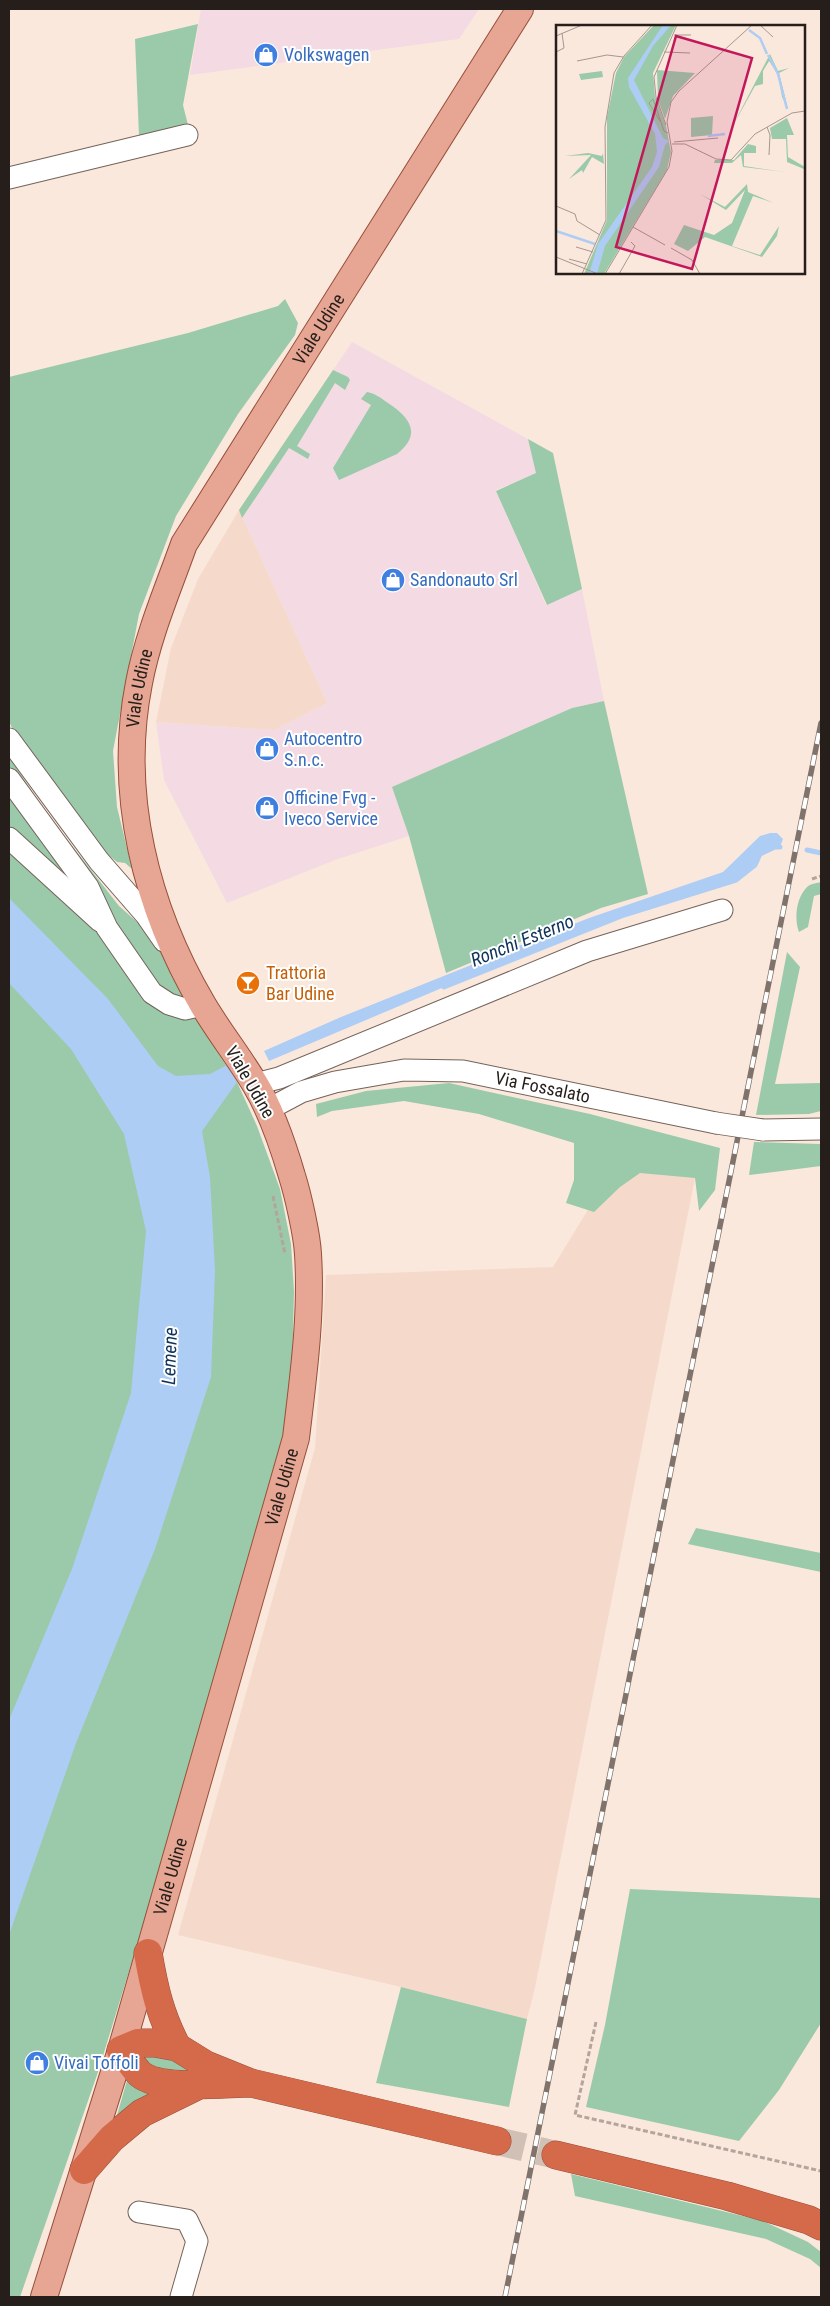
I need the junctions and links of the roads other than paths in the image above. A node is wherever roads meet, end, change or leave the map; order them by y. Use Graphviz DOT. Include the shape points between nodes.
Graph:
graph roads {
  1 [pos="520,9"];
  2 [pos="187,135"];
  3 [pos="9,178"];
  4 [pos="9,739"];
  5 [pos="9,779"];
  6 [pos="9,838"];
  7 [pos="722,910"];
  8 [pos="107,928"];
  9 [pos="187,974"];
  10 [pos="203,1005"];
  11 [pos="255,1084"];
  12 [pos="269,1109"];
  13 [pos="819,1129"];
  14 [pos="148,1953"];
  15 [pos="177,2047"];
  16 [pos="120,2050"];
  17 [pos="251,2083"];
  18 [pos="198,2085"];
  19 [pos="497,2141"];
  20 [pos="556,2155"];
  21 [pos="84,2170"];
  22 [pos="727,2196"];
  23 [pos="139,2212"];
  24 [pos="821,2226"];
  25 [pos="821,2237"];
  26 [pos="44,2297"];
  27 [pos="181,2297"];
  1 -- 9 [label="main road, Viale Udine" via="184,544 154,628 139,683 131,743 134,814 152,895"];
  2 -- 3 [label="street"];
  4 -- 9 [label="street" via="99,861 146,915"];
  5 -- 8 [label="street" via="88,887"];
  6 -- 8 [label="street"];
  7 -- 11 [label="street" via="587,951 288,1074"];
  8 -- 10 [label="street" via="152,993 185,1009"];
  9 -- 10 [label="main road, Viale Udine"];
  10 -- 11 [label="main road, Viale Udine"];
  11 -- 12 [label="main road, Viale Udine"];
  12 -- 13 [label="street, Via Fossalato, bridge" via="301,1092 335,1082 404,1070 463,1071 716,1123 763,1130"];
  12 -- 14 [label="main road, Viale Udine" via="293,1178 308,1253 307,1348 296,1438"];
  14 -- 15 [label="highway" via="158,2006"];
  14 -- 16 [label="main road, Viale Udine"];
  15 -- 16 [label="highway" via="138,2043"];
  15 -- 17 [label="highway" via="206,2065"];
  16 -- 18 [label="highway" via="141,2075 164,2082"];
  16 -- 21 [label="main road, Viale Udine"];
  17 -- 18 [label="highway"];
  17 -- 19 [label="highway"];
  18 -- 21 [label="highway" via="142,2113 112,2138"];
  20 -- 22 [label="highway"];
  21 -- 26 [label="main road, Viale Udine"];
  22 -- 24 [label="highway"];
  22 -- 25 [label="highway" via="807,2228"];
  23 -- 27 [label="street" via="187,2220 197,2241"];
}
